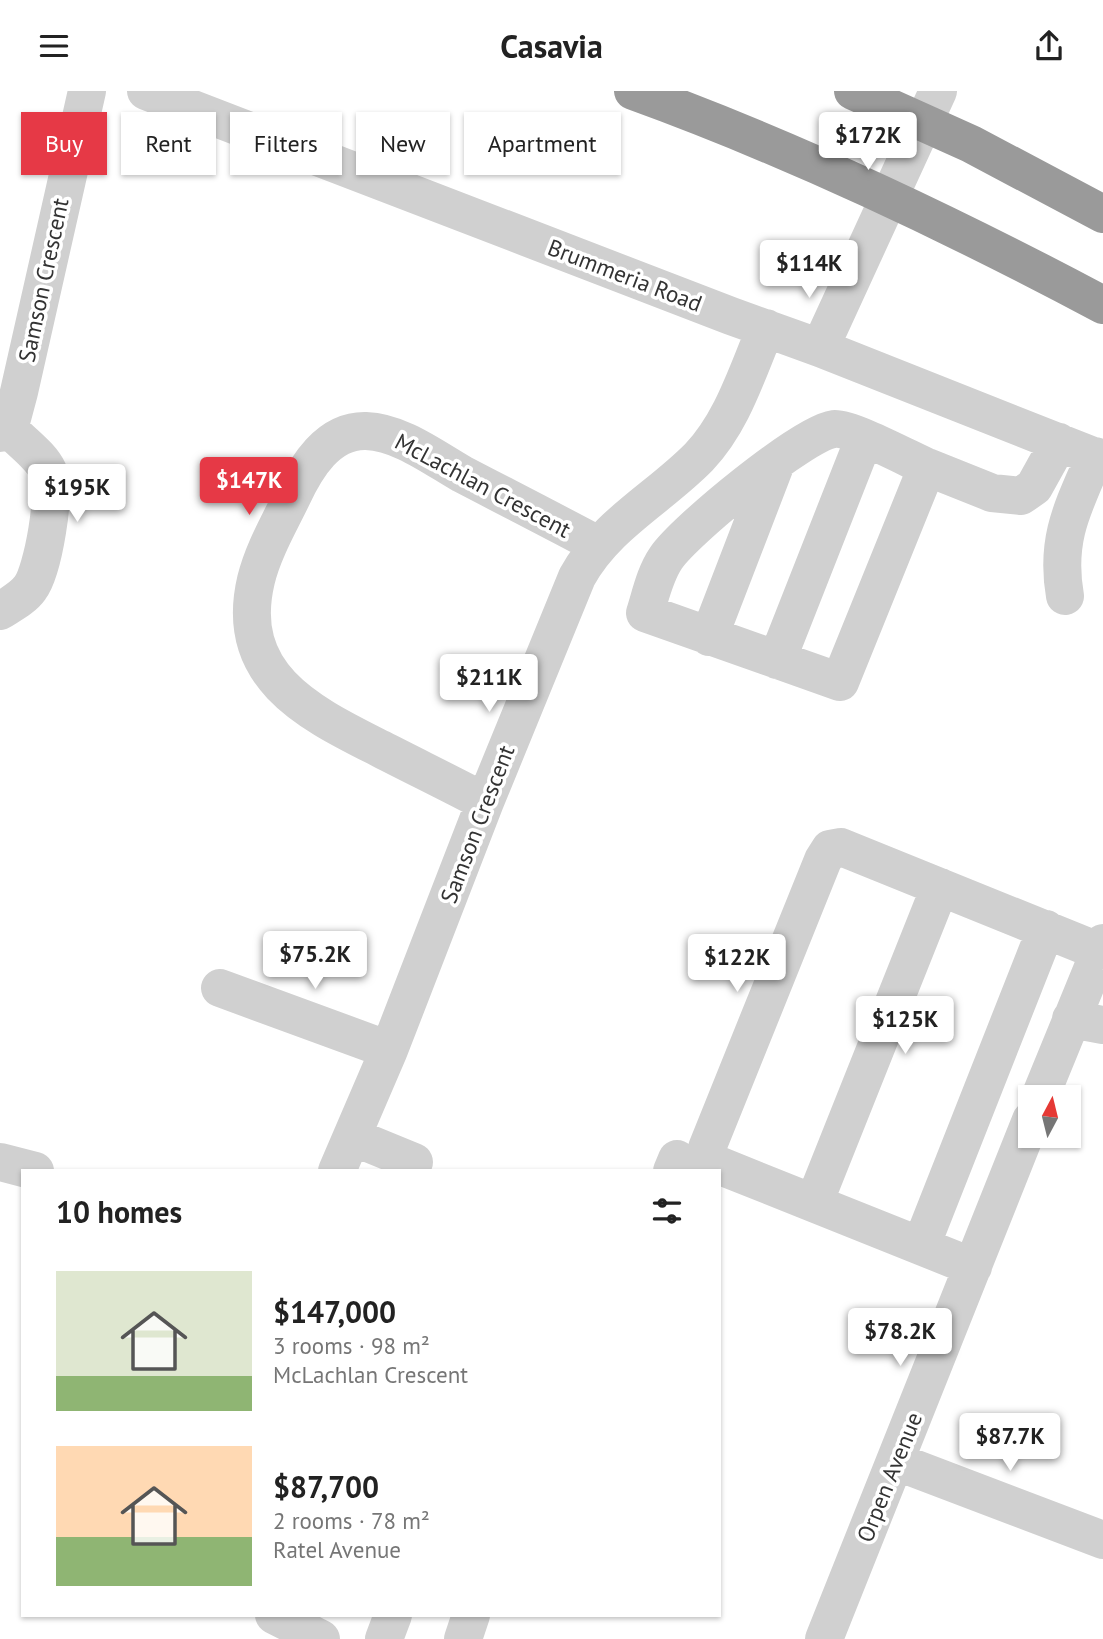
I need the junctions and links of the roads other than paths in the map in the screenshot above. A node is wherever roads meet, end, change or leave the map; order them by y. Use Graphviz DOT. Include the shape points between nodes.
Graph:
graph roads {
  1 [pos="87,91"];
  2 [pos="146,91"];
  3 [pos="633,91"];
  4 [pos="853,91"];
  5 [pos="938,91"];
  6 [pos="1103,214"];
  7 [pos="1103,305"];
  8 [pos="766,328"];
  9 [pos="820,348"];
  10 [pos="4,430"];
  11 [pos="864,439"];
  12 [pos="1059,442"];
  13 [pos="1099,458"];
  14 [pos="776,463"];
  15 [pos="927,467"];
  16 [pos="598,545"];
  17 [pos="1065,596"];
  18 [pos="0,611"];
  19 [pos="709,637"];
  20 [pos="777,660"];
  21 [pos="485,802"];
  22 [pos="940,887"];
  23 [pos="1046,929"];
  24 [pos="1101,947"];
  25 [pos="220,988"];
  26 [pos="1087,1022"];
  27 [pos="389,1050"];
  28 [pos="1048,1085"];
  29 [pos="353,1137"];
  30 [pos="1020,1148"];
  31 [pos="412,1166"];
  32 [pos="338,1169"];
  33 [pos="814,1203"];
  34 [pos="921,1246"];
  35 [pos="973,1267"];
  36 [pos="895,1461"];
  37 [pos="1103,1540"];
  38 [pos="280,1617"];
  39 [pos="392,1617"];
  40 [pos="470,1617"];
  41 [pos="315,1629"];
  42 [pos="384,1639"];
  43 [pos="463,1639"];
  44 [pos="824,1639"];
  1 -- 10 [label="street, Samson Crescent" via="19,392"];
  2 -- 8 [label="street, Brummeria Road"];
  3 -- 7 [label="highway" via="854,180"];
  4 -- 6 [label="highway" via="971,144"];
  5 -- 9 [label="street"];
  8 -- 9 [label="street, Brummeria Road"];
  8 -- 16 [label="street, Samson Crescent" via="717,435 689,467"];
  9 -- 12 [label="street, Brummeria Road"];
  10 -- 18 [label="street, Samson Crescent" via="45,465 51,489 34,581 28,591"];
  11 -- 14 [label="street" via="834,429"];
  11 -- 15 [label="street"];
  11 -- 20 [label="street"];
  12 -- 13 [label="street, Brummeria Road"];
  12 -- 15 [label="street" via="1034,487 1021,496 992,493"];
  13 -- 17 [label="street" via="1065,534 1060,563"];
  14 -- 19 [label="street"];
  14 -- 19 [label="street" via="696,525 658,572 645,613"];
  15 -- 20 [label="street" via="841,682"];
  16 -- 21 [label="street, Samson Crescent" via="578,577"];
  16 -- 21 [label="street, McLachlan Crescent" via="403,442 368,431 342,436 316,457 268,545 256,582 254,634 262,658 283,689 315,716"];
  19 -- 20 [label="street"];
  21 -- 27 [label="street, Samson Crescent"];
  22 -- 23 [label="street"];
  22 -- 33 [label="street"];
  22 -- 33 [label="street" via="841,847 830,849 707,1148 707,1159 718,1165"];
  23 -- 24 [label="street"];
  23 -- 34 [label="street"];
  24 -- 26 [label="street"];
  25 -- 27 [label="street"];
  26 -- 28 [label="street"];
  27 -- 29 [label="street, Samson Crescent"];
  29 -- 31 [label="street"];
  29 -- 32 [label="street, Samson Crescent"];
  30 -- 35 [label="street, Orpen Avenue"];
  33 -- 34 [label="street"];
  34 -- 35 [label="street"];
  35 -- 36 [label="street, Orpen Avenue"];
  36 -- 37 [label="street"];
  36 -- 44 [label="street, Orpen Avenue"];
  38 -- 41 [label="street"];
  39 -- 42 [label="street"];
  40 -- 43 [label="street"];
}
